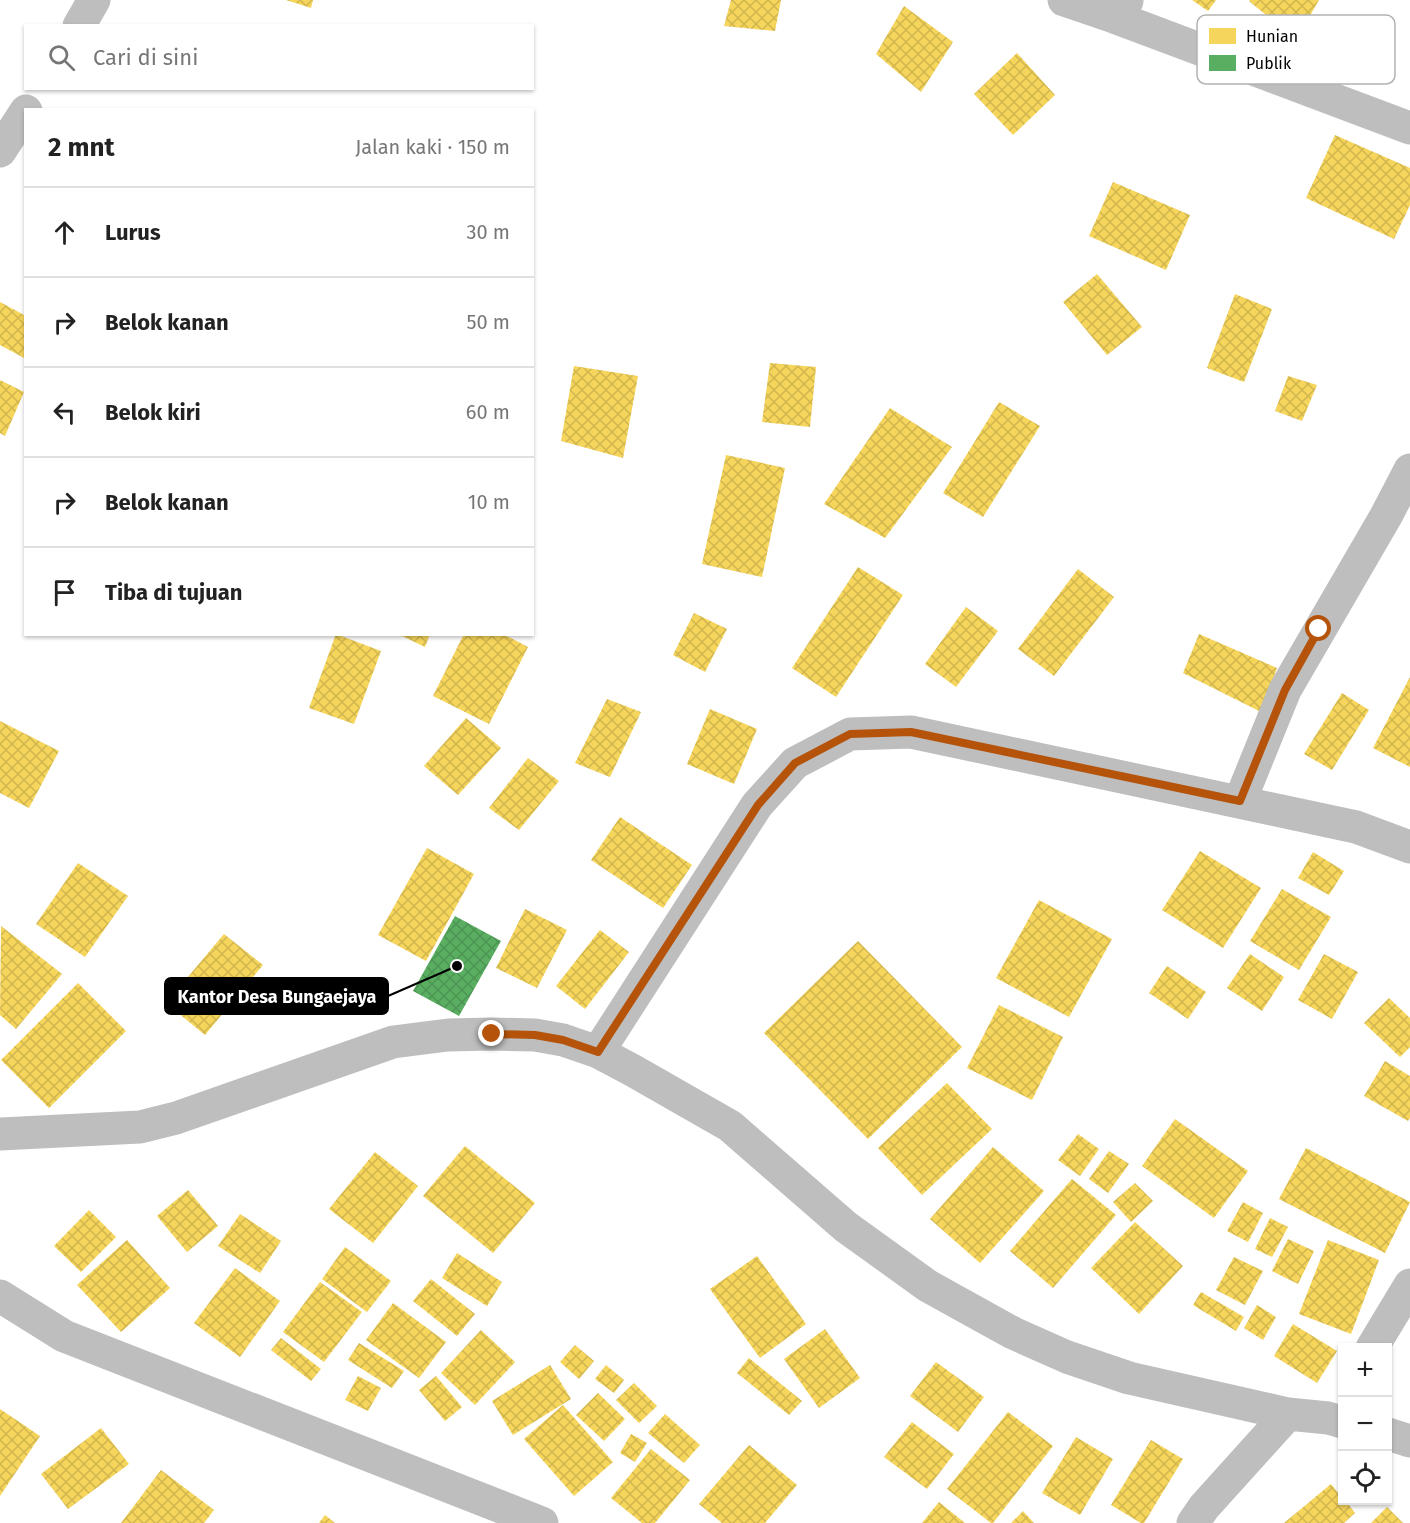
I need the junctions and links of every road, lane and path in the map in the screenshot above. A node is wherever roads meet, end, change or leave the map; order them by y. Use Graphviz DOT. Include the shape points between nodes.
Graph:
graph roads {
  1 [pos="94,0"];
  2 [pos="1064,0"];
  3 [pos="1121,8"];
  4 [pos="80,24"];
  5 [pos="1197,40"];
  6 [pos="1304,84"];
  7 [pos="38,90"];
  8 [pos="27,108"];
  9 [pos="24,113"];
  10 [pos="1410,128"];
  11 [pos="0,152"];
  12 [pos="1410,470"];
  13 [pos="1240,801"];
  14 [pos="1410,848"];
  15 [pos="598,1052"];
  16 [pos="0,1134"];
  17 [pos="1410,1285"];
  18 [pos="0,1296"];
  19 [pos="1374,1343"];
  20 [pos="1338,1411"];
  21 [pos="1288,1414"];
  22 [pos="1392,1435"];
  23 [pos="1410,1441"];
  24 [pos="542,1523"];
  25 [pos="1192,1523"];
  1 -- 4 [label="street"];
  2 -- 3 [label="street"];
  3 -- 5 [label="street"];
  6 -- 10 [label="street"];
  7 -- 8 [label="street"];
  9 -- 11 [label="street"];
  12 -- 13 [label="street" via="1285,690"];
  13 -- 14 [label="street" via="1356,827"];
  13 -- 15 [label="street" via="911,732 850,734 795,763 758,805"];
  15 -- 16 [label="street" via="535,1035 448,1035 393,1042 176,1118 140,1126"];
  15 -- 21 [label="street" via="730,1126 846,1227 928,1286 1013,1333 1129,1378"];
  17 -- 19 [label="street"];
  18 -- 24 [label="street" via="64,1336"];
  20 -- 21 [label="street"];
  21 -- 25 [label="street"];
  22 -- 23 [label="street"];
}
